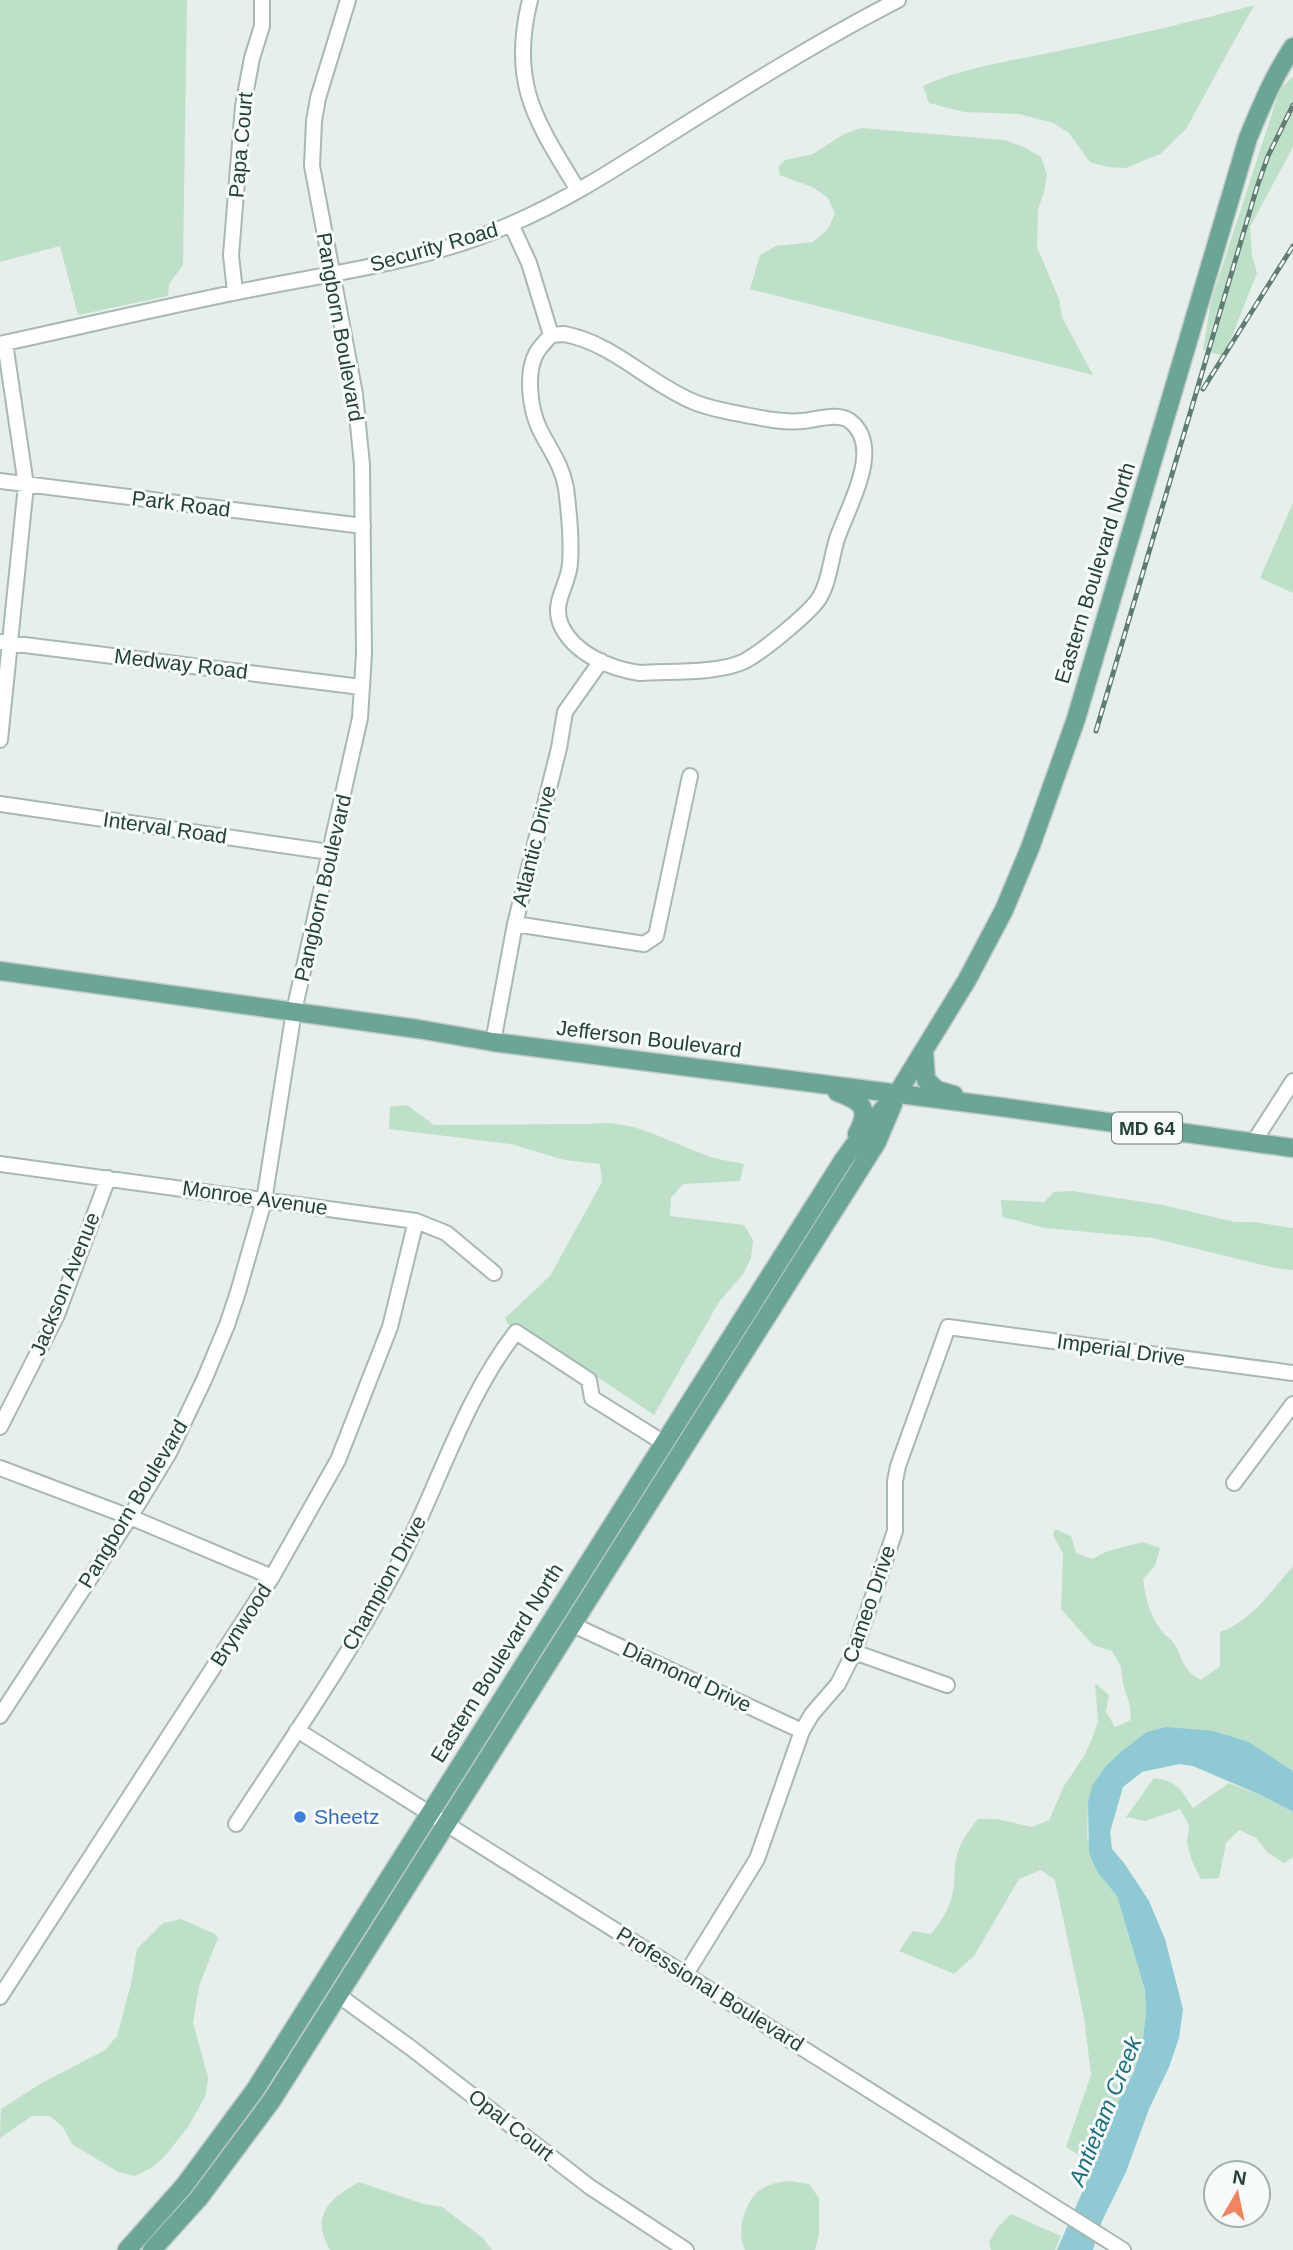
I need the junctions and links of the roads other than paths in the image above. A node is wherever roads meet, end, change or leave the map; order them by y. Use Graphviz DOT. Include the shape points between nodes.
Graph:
graph roads {
  1 [pos="262,0"];
  2 [pos="348,0"];
  3 [pos="530,0"];
  4 [pos="898,0"];
  5 [pos="1293,47"];
  6 [pos="578,190"];
  7 [pos="511,224"];
  8 [pos="333,274"];
  9 [pos="235,292"];
  10 [pos="551,335"];
  11 [pos="2,344"];
  12 [pos="0,481"];
  13 [pos="26,485"];
  14 [pos="363,526"];
  15 [pos="5,643"];
  16 [pos="601,661"];
  17 [pos="361,687"];
  18 [pos="0,740"];
  19 [pos="690,776"];
  20 [pos="0,804"];
  21 [pos="330,852"];
  22 [pos="515,924"];
  23 [pos="0,971"];
  24 [pos="294,1012"];
  25 [pos="493,1042"];
  26 [pos="924,1052"];
  27 [pos="1293,1081"];
  28 [pos="811,1083"];
  29 [pos="897,1094"];
  30 [pos="1001,1107"];
  31 [pos="1253,1143"];
  32 [pos="1293,1148"];
  33 [pos="842,1162"];
  34 [pos="0,1164"];
  35 [pos="108,1178"];
  36 [pos="264,1201"];
  37 [pos="416,1221"];
  38 [pos="494,1273"];
  39 [pos="948,1327"];
  40 [pos="1293,1373"];
  41 [pos="1293,1404"];
  42 [pos="0,1427"];
  43 [pos="664,1443"];
  44 [pos="0,1468"];
  45 [pos="1234,1483"];
  46 [pos="620,1513"];
  47 [pos="130,1517"];
  48 [pos="628,1536"];
  49 [pos="272,1577"];
  50 [pos="571,1624"];
  51 [pos="854,1652"];
  52 [pos="947,1685"];
  53 [pos="0,1717"];
  54 [pos="297,1730"];
  55 [pos="802,1731"];
  56 [pos="430,1812"];
  57 [pos="446,1822"];
  58 [pos="236,1824"];
  59 [pos="378,1894"];
  60 [pos="686,1974"];
  61 [pos="338,1995"];
  62 [pos="0,1997"];
  63 [pos="255,2090"];
  64 [pos="127,2250"];
  65 [pos="152,2250"];
  66 [pos="687,2250"];
  67 [pos="1123,2250"];
  1 -- 9 [label="street, Papa Court" via="262,26 243,106 231,255"];
  2 -- 8 [label="street, Pangborn Boulevard" via="318,98 312,143"];
  3 -- 6 [label="street" via="522,46 526,91 537,120"];
  4 -- 6 [label="street, Security Road"];
  5 -- 26 [label="main road, Eastern Boulevard North" via="1248,138 1055,781 1004,910"];
  6 -- 7 [label="street, Security Road"];
  7 -- 8 [label="street, Security Road" via="446,248"];
  7 -- 10 [label="street" via="529,263"];
  8 -- 9 [label="street, Security Road"];
  8 -- 14 [label="street, Pangborn Boulevard" via="355,394"];
  9 -- 11 [label="street, Security Road"];
  10 -- 16 [label="street" via="535,358 530,397 565,487 570,563 558,615 571,641"];
  10 -- 16 [label="street" via="592,341 706,406 779,420 849,420 862,448 861,479 822,593 770,642 743,662 723,667 640,673"];
  11 -- 13 [label="street"];
  12 -- 13 [label="street, Park Road"];
  13 -- 14 [label="street, Park Road"];
  13 -- 15 [label="street"];
  14 -- 17 [label="street, Pangborn Boulevard"];
  15 -- 17 [label="street, Medway Road"];
  15 -- 18 [label="street"];
  16 -- 22 [label="street, Atlantic Drive" via="565,712"];
  17 -- 21 [label="street, Pangborn Boulevard" via="358,730"];
  19 -- 22 [label="street" via="656,936 644,944"];
  20 -- 21 [label="street, Interval Road"];
  21 -- 24 [label="street, Pangborn Boulevard"];
  22 -- 25 [label="street, Atlantic Drive"];
  23 -- 24 [label="main road, Jefferson Boulevard / MD 64"];
  24 -- 25 [label="main road, Jefferson Boulevard / MD 64"];
  24 -- 36 [label="street, Pangborn Boulevard"];
  25 -- 28 [label="main road, Jefferson Boulevard / MD 64"];
  26 -- 29 [label="main road, Eastern Boulevard North"];
  26 -- 30 [label="main road" via="926,1080 937,1090"];
  27 -- 31 [label="street"];
  28 -- 29 [label="main road, Jefferson Boulevard / MD 64"];
  28 -- 33 [label="main road" via="855,1098 863,1109 864,1122"];
  29 -- 30 [label="main road, Jefferson Boulevard / MD 64"];
  29 -- 33 [label="main road, Eastern Boulevard North"];
  29 -- 48 [label="main road, Eastern Boulevard North" via="882,1134"];
  30 -- 31 [label="main road, Jefferson Boulevard / MD 64"];
  31 -- 32 [label="main road, Jefferson Boulevard / MD 64"];
  33 -- 43 [label="main road, Eastern Boulevard North"];
  34 -- 35 [label="street, Monroe Avenue"];
  35 -- 36 [label="street, Monroe Avenue"];
  35 -- 42 [label="street, Jackson Avenue" via="57,1315"];
  36 -- 37 [label="street, Monroe Avenue"];
  36 -- 47 [label="street, Pangborn Boulevard" via="238,1292 204,1380 169,1453"];
  37 -- 38 [label="street, Monroe Avenue" via="446,1233"];
  37 -- 49 [label="street, Brynwood" via="390,1327 338,1460"];
  39 -- 40 [label="street, Imperial Drive"];
  39 -- 51 [label="street, Cameo Drive" via="898,1466 895,1531"];
  41 -- 45 [label="street"];
  43 -- 46 [label="main road, Eastern Boulevard North"];
  43 -- 48 [label="main road" via="666,1458 630,1516"];
  43 -- 54 [label="street, Champion Drive" via="592,1398 589,1380 516,1332 486,1377 394,1572"];
  44 -- 47 [label="street"];
  46 -- 50 [label="main road" via="613,1535 570,1603 567,1615"];
  46 -- 56 [label="main road, Eastern Boulevard North"];
  47 -- 49 [label="street"];
  47 -- 53 [label="street, Pangborn Boulevard"];
  48 -- 50 [label="main road, Eastern Boulevard North"];
  49 -- 62 [label="street, Brynwood"];
  50 -- 55 [label="street, Diamond Drive"];
  50 -- 57 [label="main road, Eastern Boulevard North"];
  51 -- 52 [label="street"];
  51 -- 55 [label="street, Cameo Drive" via="838,1684"];
  54 -- 56 [label="street, Professional Boulevard"];
  54 -- 58 [label="street, Champion Drive"];
  55 -- 60 [label="street, Cameo Drive" via="757,1858"];
  56 -- 57 [label="street, Professional Boulevard"];
  56 -- 59 [label="main road, Eastern Boulevard North"];
  57 -- 60 [label="street, Professional Boulevard"];
  57 -- 61 [label="main road, Eastern Boulevard North"];
  59 -- 61 [label="main road" via="337,1979"];
  59 -- 63 [label="main road, Eastern Boulevard North"];
  60 -- 67 [label="street, Professional Boulevard"];
  61 -- 63 [label="main road" via="322,2004"];
  61 -- 65 [label="main road, Eastern Boulevard North" via="234,2153"];
  61 -- 66 [label="street, Opal Court" via="590,2187"];
  63 -- 64 [label="main road, Eastern Boulevard North" via="184,2186"];
}
